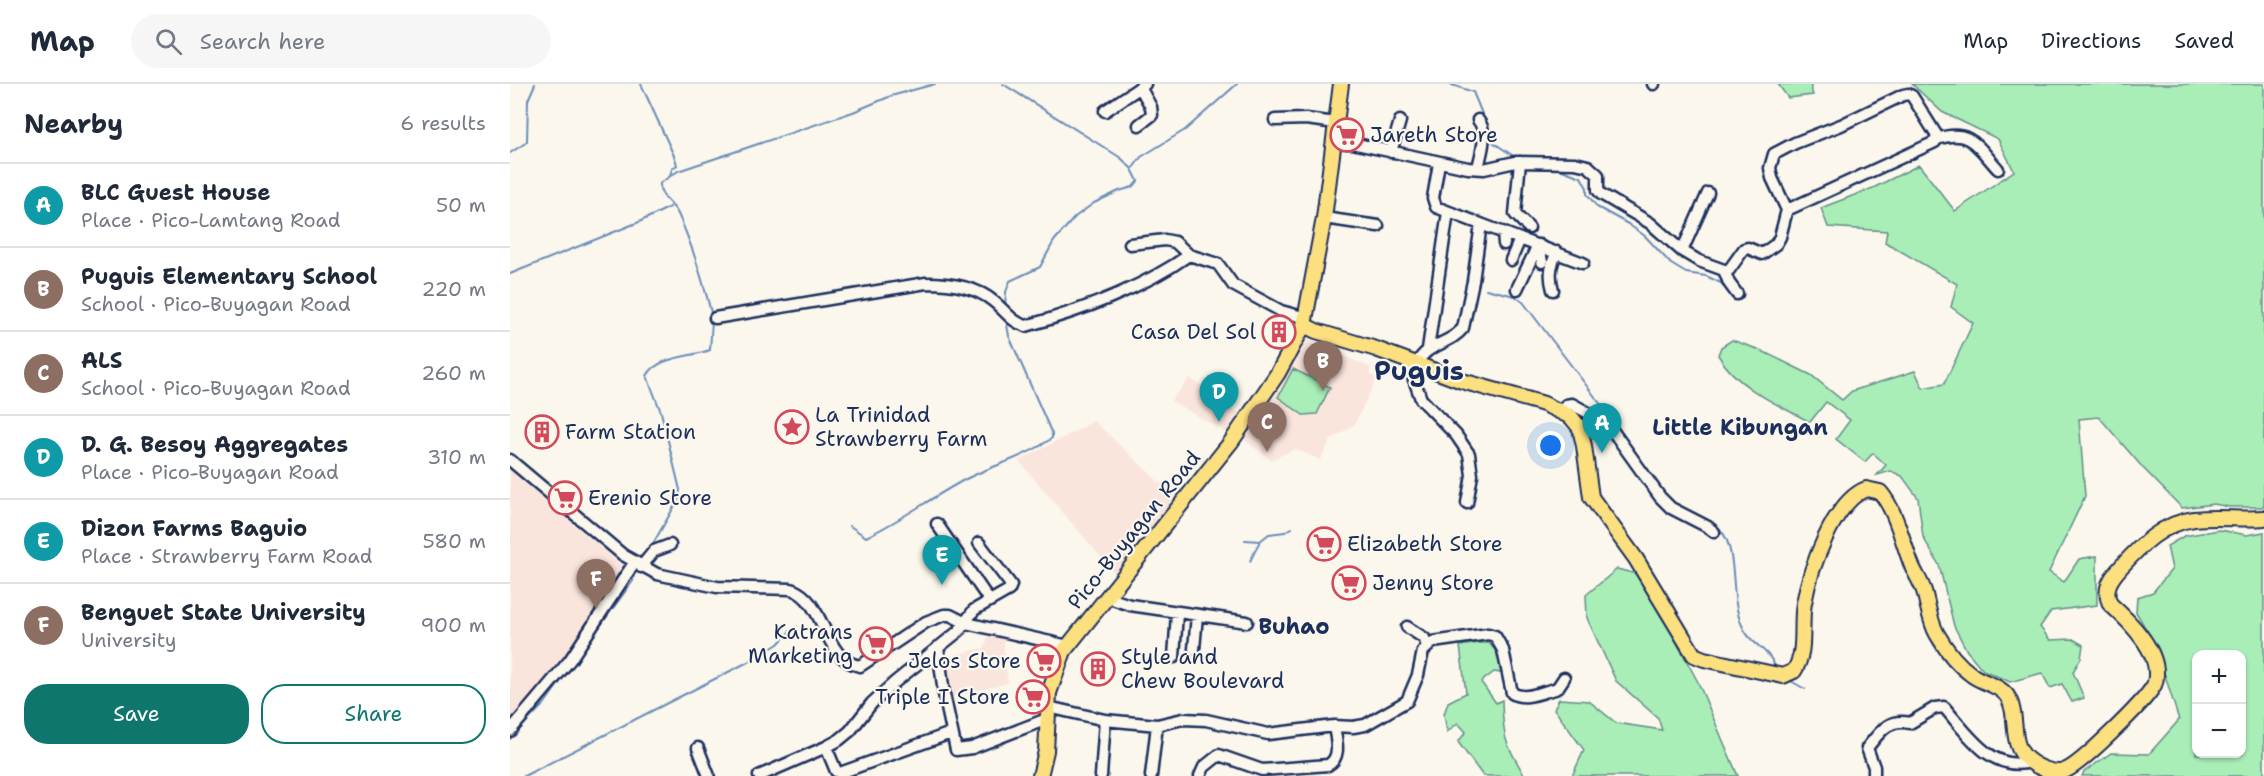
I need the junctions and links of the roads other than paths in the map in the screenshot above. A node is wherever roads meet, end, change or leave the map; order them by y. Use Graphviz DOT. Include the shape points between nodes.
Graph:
graph roads {
  1 [pos="1124,84"];
  2 [pos="1341,84"];
  3 [pos="1139,88"];
  4 [pos="1105,111"];
  5 [pos="1275,120"];
  6 [pos="1478,120"];
  7 [pos="1400,121"];
  8 [pos="1336,123"];
  9 [pos="1139,125"];
  10 [pos="1937,139"];
  11 [pos="1335,142"];
  12 [pos="1391,152"];
  13 [pos="1520,162"];
  14 [pos="1438,163"];
  15 [pos="1478,168"];
  16 [pos="1998,169"];
  17 [pos="1708,194"];
  18 [pos="1787,210"];
  19 [pos="1448,212"];
  20 [pos="1324,218"];
  21 [pos="1481,224"];
  22 [pos="1378,226"];
  23 [pos="1529,228"];
  24 [pos="1503,232"];
  25 [pos="1520,239"];
  26 [pos="1130,244"];
  27 [pos="1504,244"];
  28 [pos="1538,245"];
  29 [pos="1682,251"];
  30 [pos="1557,252"];
  31 [pos="1190,255"];
  32 [pos="1511,260"];
  33 [pos="1542,262"];
  34 [pos="1582,263"];
  35 [pos="1724,270"];
  36 [pos="1517,289"];
  37 [pos="1554,290"];
  38 [pos="1737,294"];
  39 [pos="716,318"];
  40 [pos="1305,322"];
  41 [pos="1428,349"];
  42 [pos="1412,362"];
  43 [pos="1560,411"];
  44 [pos="510,460"];
  45 [pos="1467,503"];
  46 [pos="2264,518"];
  47 [pos="937,524"];
  48 [pos="1714,532"];
  49 [pos="979,543"];
  50 [pos="670,545"];
  51 [pos="638,565"];
  52 [pos="1112,597"];
  53 [pos="989,600"];
  54 [pos="1177,613"];
  55 [pos="1197,615"];
  56 [pos="1247,622"];
  57 [pos="966,623"];
  58 [pos="1407,627"];
  59 [pos="1068,646"];
  60 [pos="1427,646"];
  61 [pos="938,647"];
  62 [pos="1194,649"];
  63 [pos="1174,657"];
  64 [pos="1564,678"];
  65 [pos="1048,713"];
  66 [pos="1105,720"];
  67 [pos="1157,725"];
  68 [pos="1334,726"];
  69 [pos="512,730"];
  70 [pos="951,733"];
  71 [pos="826,747"];
  72 [pos="698,748"];
  73 [pos="2031,762"];
  74 [pos="2056,774"];
  75 [pos="709,776"];
  76 [pos="759,776"];
  77 [pos="1040,776"];
  78 [pos="1101,776"];
  79 [pos="1151,776"];
  80 [pos="1200,776"];
  81 [pos="1874,776"];
  1 -- 3 [label="street"];
  2 -- 8 [label="main road, Pico-Buyagan Road"];
  3 -- 4 [label="street"];
  3 -- 9 [label="street" via="1153,111"];
  5 -- 8 [label="street"];
  6 -- 15 [label="street" via="1484,134"];
  7 -- 12 [label="street"];
  8 -- 11 [label="main road, Pico-Buyagan Road"];
  10 -- 16 [label="street" via="1964,135"];
  10 -- 18 [label="street"];
  10 -- 18 [label="street" via="1933,126 1908,94 1794,143 1774,154 1770,168"];
  11 -- 12 [label="street"];
  11 -- 20 [label="main road, Pico-Buyagan Road"];
  12 -- 14 [label="street"];
  13 -- 15 [label="street"];
  13 -- 23 [label="street" via="1515,214"];
  13 -- 29 [label="street" via="1588,166 1598,175 1601,194 1650,223"];
  14 -- 15 [label="street"];
  14 -- 19 [label="street" via="1433,202"];
  17 -- 29 [label="street"];
  18 -- 35 [label="street" via="1776,243 1762,254 1744,249"];
  19 -- 21 [label="street"];
  19 -- 41 [label="street"];
  20 -- 22 [label="street"];
  20 -- 40 [label="main road, Pico-Buyagan Road"];
  21 -- 24 [label="street"];
  21 -- 41 [label="street" via="1462,331"];
  24 -- 25 [label="street"];
  24 -- 27 [label="street"];
  25 -- 28 [label="street"];
  25 -- 32 [label="street"];
  26 -- 31 [label="street" via="1172,240"];
  28 -- 30 [label="street"];
  28 -- 33 [label="street"];
  28 -- 36 [label="street"];
  29 -- 35 [label="street"];
  30 -- 34 [label="street"];
  30 -- 37 [label="street" via="1550,270"];
  31 -- 39 [label="street" via="1168,271 1105,300 1026,326 1017,324 985,295 942,283"];
  31 -- 40 [label="street" via="1217,264 1233,285"];
  35 -- 38 [label="street"];
  40 -- 42 [label="main road" via="1311,330"];
  40 -- 52 [label="main road, Pico-Buyagan Road" via="1278,373 1231,442"];
  41 -- 42 [label="street"];
  42 -- 43 [label="main road"];
  42 -- 45 [label="street" via="1421,399 1469,454 1472,475"];
  43 -- 48 [label="street" via="1572,404 1607,423 1660,497 1671,508"];
  43 -- 73 [label="main road" via="1580,428 1591,497 1636,559 1694,655 1704,659 1783,676 1794,671 1802,652 1804,603 1827,537 1854,496 1866,489 1880,492 1923,588 1935,632 1964,669 2006,693 2015,742"];
  44 -- 51 [label="street"];
  46 -- 74 [label="main road" via="2193,519 2173,524 2141,546 2112,576 2107,598 2154,660 2154,686 2103,740 2066,771"];
  47 -- 53 [label="street"];
  49 -- 53 [label="street" via="1011,585 1009,590"];
  50 -- 51 [label="street" via="654,551"];
  51 -- 57 [label="street" via="657,574 717,587 799,592 810,600 842,658 860,666 937,616 950,615"];
  51 -- 69 [label="street" via="570,660"];
  52 -- 54 [label="street" via="1130,605"];
  52 -- 59 [label="main road, Pico-Buyagan Road"];
  53 -- 57 [label="street" via="974,610"];
  54 -- 55 [label="street"];
  54 -- 63 [label="street"];
  55 -- 56 [label="street"];
  55 -- 62 [label="street"];
  57 -- 59 [label="street"];
  57 -- 61 [label="street"];
  58 -- 60 [label="street" via="1424,638"];
  59 -- 65 [label="main road, Pico-Buyagan Road" via="1051,687"];
  60 -- 64 [label="street" via="1438,640 1493,635 1502,645 1514,696 1528,697 1555,689"];
  60 -- 68 [label="street" via="1407,701 1365,725"];
  61 -- 70 [label="street"];
  61 -- 71 [label="street" via="872,703 850,731"];
  65 -- 66 [label="street"];
  65 -- 70 [label="street" via="972,748 954,749"];
  65 -- 77 [label="main road, Pico-Buyagan Road"];
  66 -- 67 [label="street"];
  66 -- 78 [label="street"];
  67 -- 68 [label="street" via="1183,719 1206,720 1278,734"];
  67 -- 79 [label="street"];
  68 -- 80 [label="street" via="1337,754 1328,765 1262,770 1219,755 1204,766"];
  70 -- 71 [label="street" via="840,773"];
  71 -- 76 [label="street"];
  72 -- 75 [label="street"];
  73 -- 74 [label="main road"];
  73 -- 81 [label="street" via="2020,765 1994,759 1944,707 1910,723 1891,723 1872,741 1867,748"];
}
